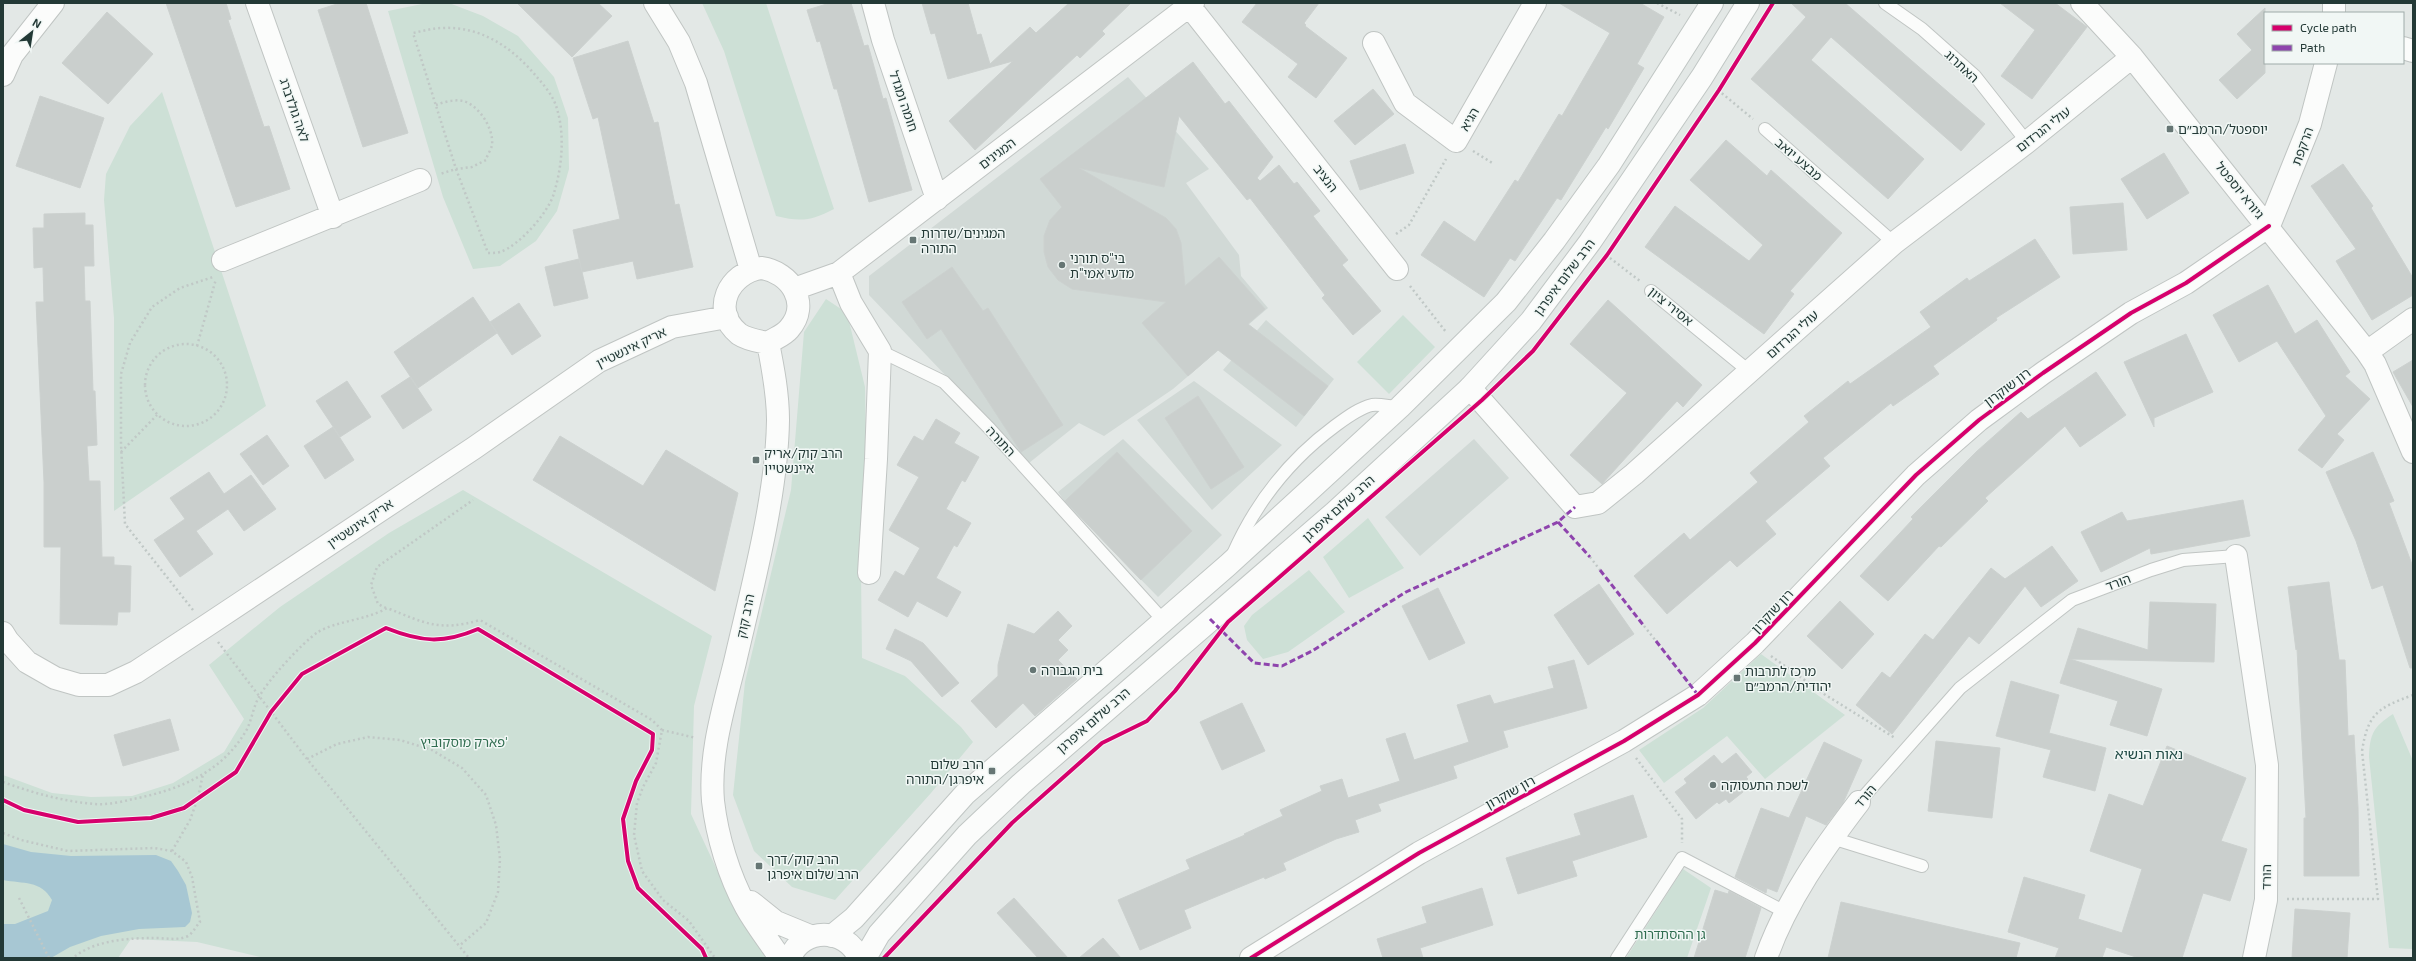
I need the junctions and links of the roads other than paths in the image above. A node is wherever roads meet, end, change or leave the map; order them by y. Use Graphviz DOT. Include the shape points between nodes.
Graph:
graph roads {
  1 [pos="53,3"];
  2 [pos="257,3"];
  3 [pos="655,3"];
  4 [pos="873,3"];
  5 [pos="1535,3"];
  6 [pos="1712,3"];
  7 [pos="1748,3"];
  8 [pos="1885,3"];
  9 [pos="2082,3"];
  10 [pos="1190,4"];
  11 [pos="1374,43"];
  12 [pos="2132,57"];
  13 [pos="2326,64"];
  14 [pos="3,75"];
  15 [pos="1765,129"];
  16 [pos="2026,142"];
  17 [pos="420,180"];
  18 [pos="937,199"];
  19 [pos="333,217"];
  20 [pos="2269,226"];
  21 [pos="1894,243"];
  22 [pos="223,260"];
  23 [pos="1397,269"];
  24 [pos="751,270"];
  25 [pos="839,273"];
  26 [pos="794,289"];
  27 [pos="1651,290"];
  28 [pos="727,317"];
  29 [pos="2413,319"];
  30 [pos="768,343"];
  31 [pos="880,351"];
  32 [pos="2367,352"];
  33 [pos="1750,372"];
  34 [pos="1470,388"];
  35 [pos="1400,407"];
  36 [pos="2413,452"];
  37 [pos="2236,556"];
  38 [pos="1228,565"];
  39 [pos="869,573"];
  40 [pos="1163,620"];
  41 [pos="3,633"];
  42 [pos="1859,802"];
  43 [pos="1832,838"];
  44 [pos="1922,866"];
  45 [pos="736,885"];
  46 [pos="1787,913"];
  47 [pos="810,936"];
  48 [pos="832,936"];
  49 [pos="780,958"];
  50 [pos="790,958"];
  51 [pos="859,958"];
  52 [pos="865,958"];
  53 [pos="1251,958"];
  54 [pos="1617,958"];
  55 [pos="1766,958"];
  56 [pos="2254,958"];
  1 -- 14 [label="street" via="12,55"];
  2 -- 19 [label="street, לאה גולדברג"];
  3 -- 24 [label="street" via="679,42 696,83"];
  4 -- 18 [label="street, חומה ומגדל"];
  5 -- 11 [label="street, הגיא" via="1456,141 1405,103"];
  6 -- 35 [label="street" via="1609,165 1554,241 1506,302"];
  7 -- 34 [label="street, הרב שלום איפרגן" via="1710,84 1598,248"];
  8 -- 16 [label="lane, האתרוג" via="1922,29 1975,76"];
  9 -- 12 [label="street, גיורא יוספטל"];
  10 -- 18 [label="street, המגינים"];
  10 -- 23 [label="street, הנציב"];
  12 -- 16 [label="street, עולי הגרדום"];
  12 -- 20 [label="street, גיורא יוספטל"];
  13 -- 20 [label="street, הרקפת" via="2310,124"];
  15 -- 21 [label="lane, מבצע יואב"];
  16 -- 21 [label="street, עולי הגרדום"];
  17 -- 19 [label="street"];
  18 -- 25 [label="street, המגינים"];
  19 -- 22 [label="street"];
  20 -- 32 [label="street, גיורא יוספטל"];
  20 -- 53 [label="street, רון שוקרון" via="2186,283 2125,318 1979,420 1916,475 1755,643 1698,695 1624,741 1420,853"];
  21 -- 33 [label="street, עולי הגרדום"];
  24 -- 26 [label="street" via="772,270 782,274"];
  24 -- 28 [label="street" via="740,275 726,294"];
  25 -- 26 [label="street, המגינים"];
  25 -- 31 [label="street" via="851,303"];
  26 -- 30 [label="street" via="798,301 794,321 788,330"];
  27 -- 33 [label="lane, אסירי ציון"];
  28 -- 30 [label="street" via="739,334"];
  28 -- 41 [label="street, אריק אינשטיין" via="672,327 599,361 474,448 206,626 136,672 108,685 79,686 55,678 27,662"];
  29 -- 32 [label="street"];
  30 -- 45 [label="street, הרב קוק" via="778,420 774,472 714,765 713,801 724,854"];
  31 -- 39 [label="street"];
  31 -- 40 [label="lane, התורה" via="944,382 990,429"];
  32 -- 36 [label="street, גיורא יוספטל" via="2375,364"];
  33 -- 34 [label="street, עולי הגרדום" via="1598,503 1575,507"];
  34 -- 52 [label="street, הרב שלום איפרגן" via="1334,513 1021,784 967,835 879,934"];
  35 -- 38 [label="street"];
  35 -- 38 [label="lane" via="1373,405 1361,410 1323,435 1292,462 1267,493 1244,530"];
  37 -- 42 [label="lane, הורד" via="2184,560 2150,570 2072,600 1960,688"];
  37 -- 56 [label="street, הורד" via="2267,765 2266,900"];
  38 -- 40 [label="street"];
  40 -- 48 [label="street" via="965,794 854,918"];
  42 -- 43 [label="street, הורד"];
  43 -- 44 [label="lane"];
  43 -- 46 [label="street, הורד"];
  45 -- 47 [label="street, הרב קוק" via="766,915 790,929"];
  45 -- 49 [label="street, הרב קוק" via="746,908"];
  46 -- 54 [label="lane" via="1682,858"];
  46 -- 55 [label="street, הורד"];
  47 -- 48 [label="street"];
  47 -- 50 [label="street" via="797,946"];
  48 -- 51 [label="street" via="846,941"];
}
